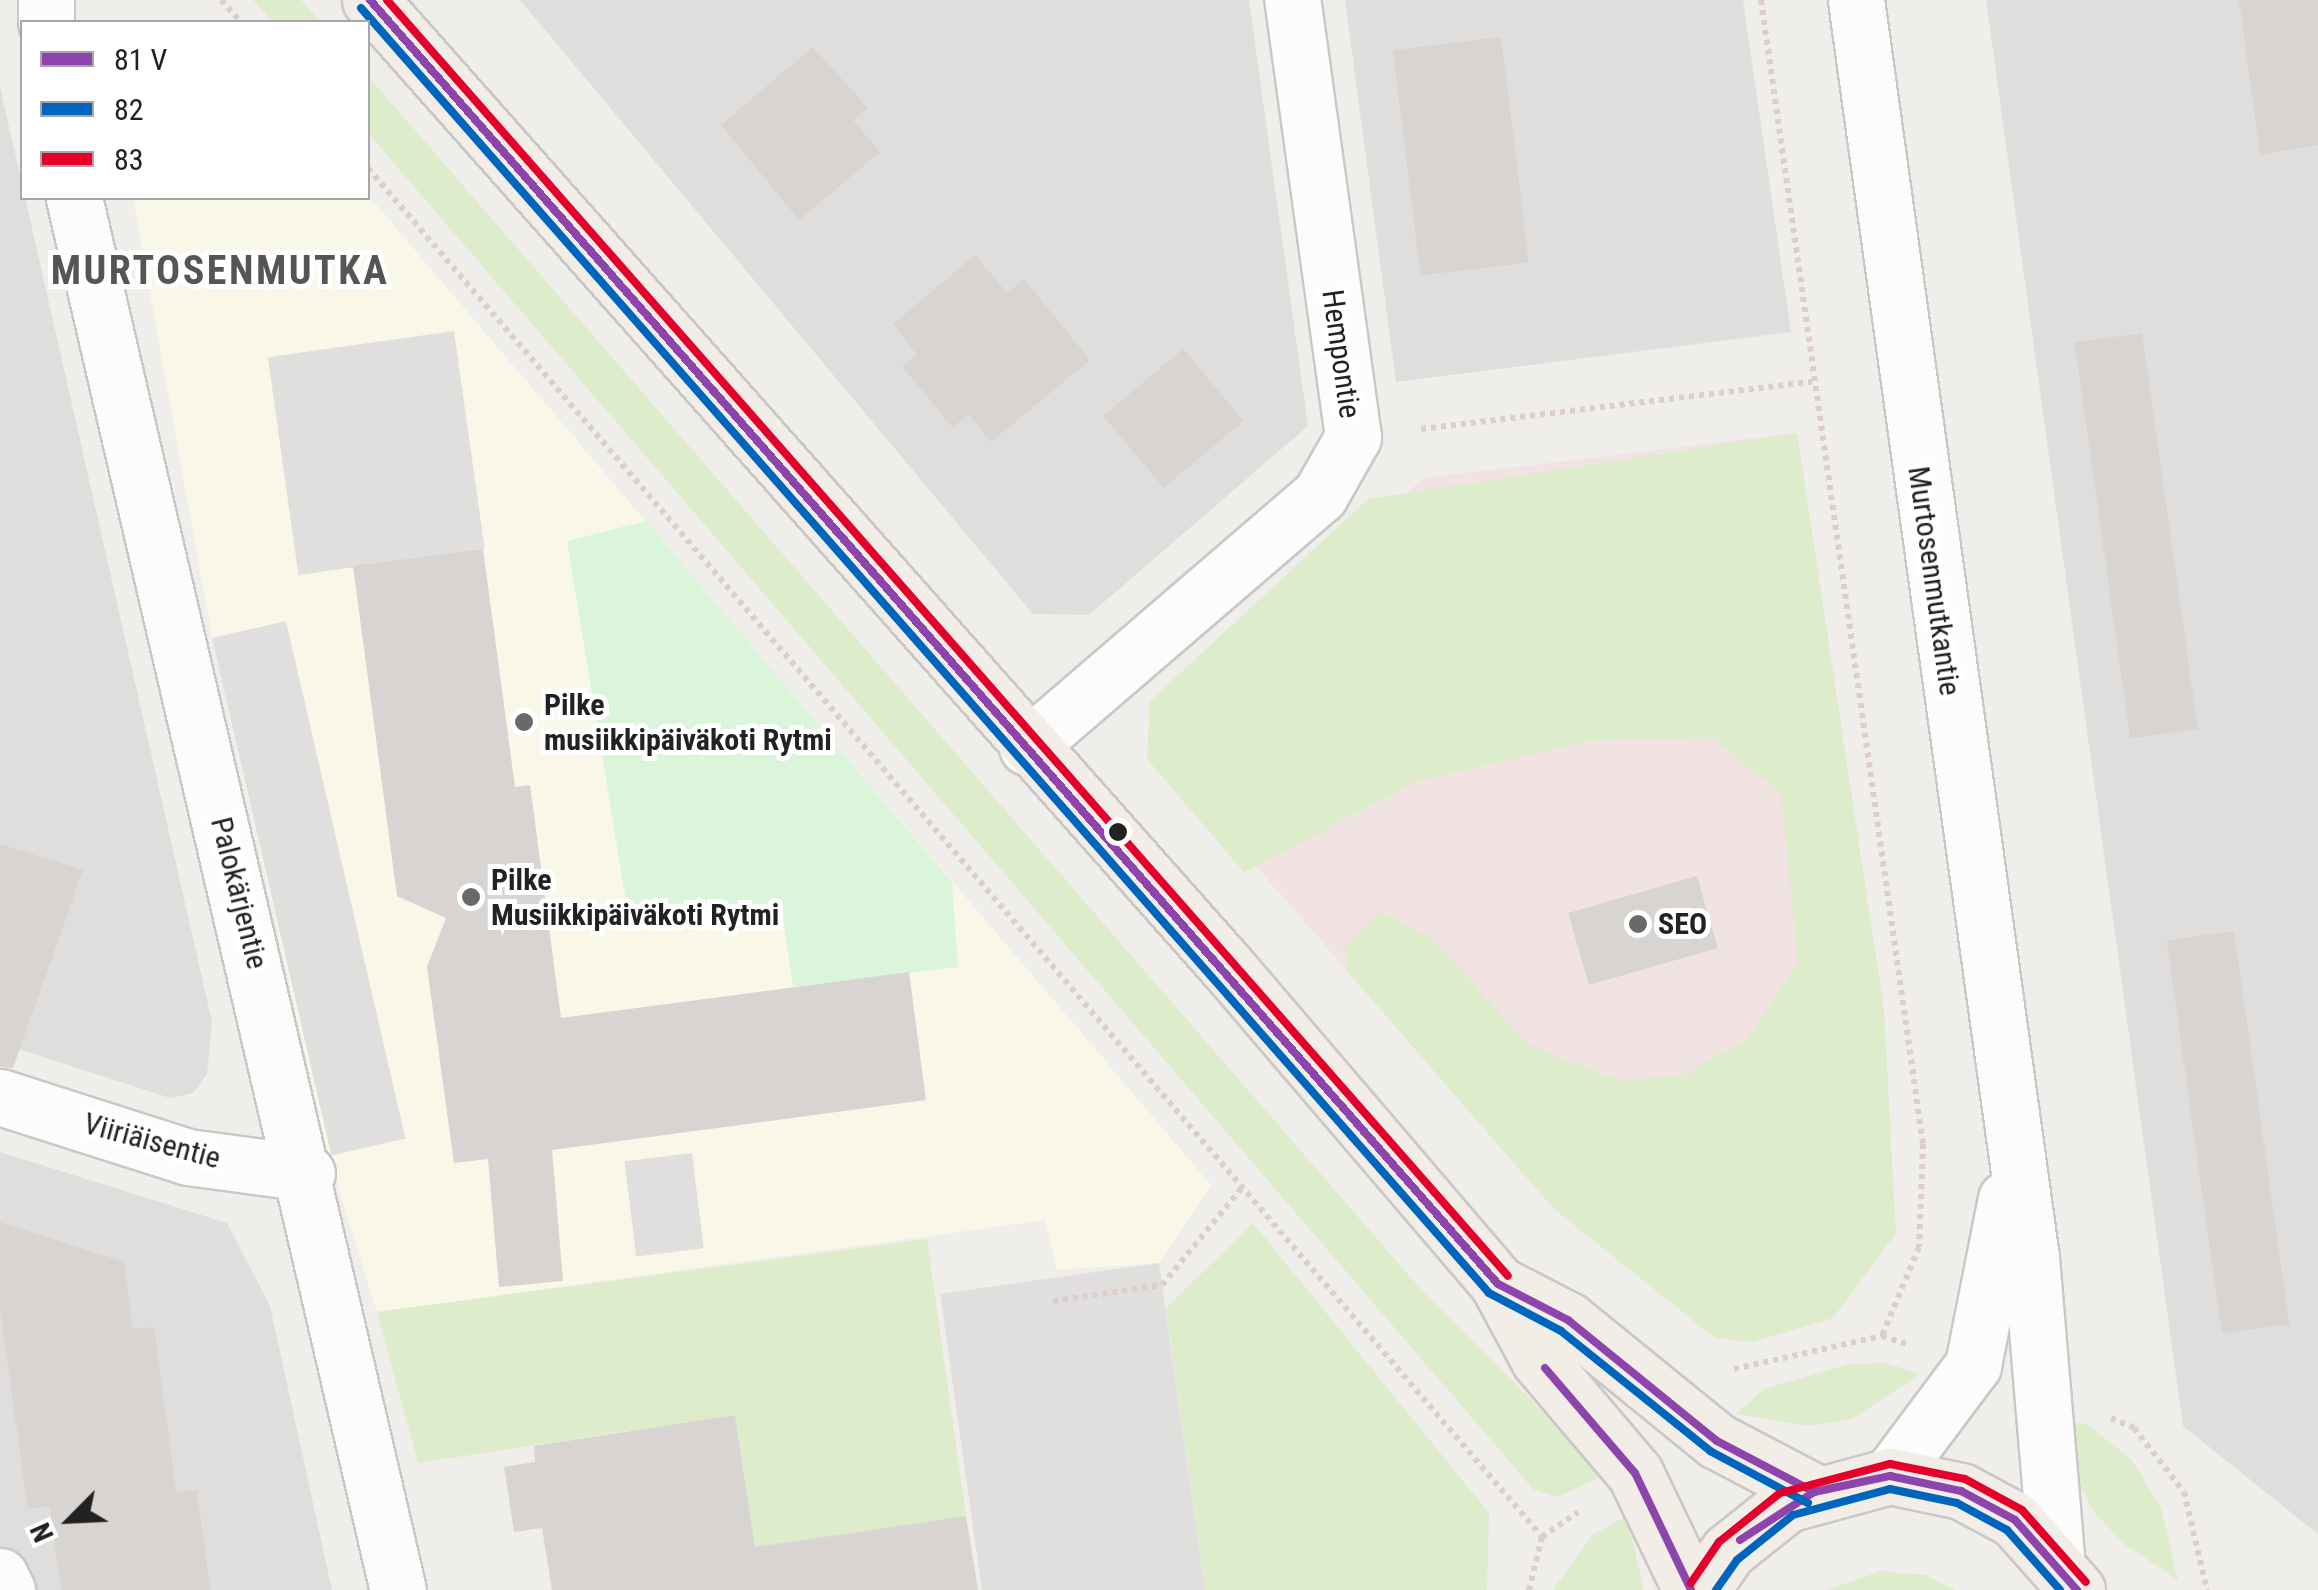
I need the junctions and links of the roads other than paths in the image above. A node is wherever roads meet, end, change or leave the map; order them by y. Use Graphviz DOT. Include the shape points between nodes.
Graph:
graph roads {
  1 [pos="370,0"];
  2 [pos="1292,0"];
  3 [pos="1856,0"];
  4 [pos="74,200"];
  5 [pos="1027,747"];
  6 [pos="0,1097"];
  7 [pos="2012,1162"];
  8 [pos="306,1173"];
  9 [pos="1498,1284"];
  10 [pos="1890,1476"];
  11 [pos="1814,1492"];
  12 [pos="2066,1573"];
  13 [pos="0,1576"];
  14 [pos="7,1590"];
  15 [pos="398,1590"];
  16 [pos="1691,1590"];
  17 [pos="1701,1590"];
  1 -- 5 [label="main road"];
  2 -- 5 [label="street, Hempontie" via="1353,437 1320,495"];
  3 -- 7 [label="street, Murtosenmutkantie"];
  4 -- 8 [label="street, Palokärjentie"];
  5 -- 9 [label="main road"];
  6 -- 8 [label="street, Viiriäisentie" via="188,1156"];
  7 -- 10 [label="street, Murtosenmutkantie" via="1973,1364"];
  7 -- 12 [label="street, Murtosenmutkantie" via="2031,1258"];
  8 -- 15 [label="street, Palokärjentie"];
  9 -- 11 [label="main road" via="1568,1320 1717,1442"];
  9 -- 16 [label="main road" via="1539,1360 1635,1473"];
  10 -- 11 [label="main road"];
  10 -- 12 [label="main road" via="1989,1504"];
  11 -- 17 [label="main road" via="1764,1519"];
  13 -- 14 [label="street"];
}
